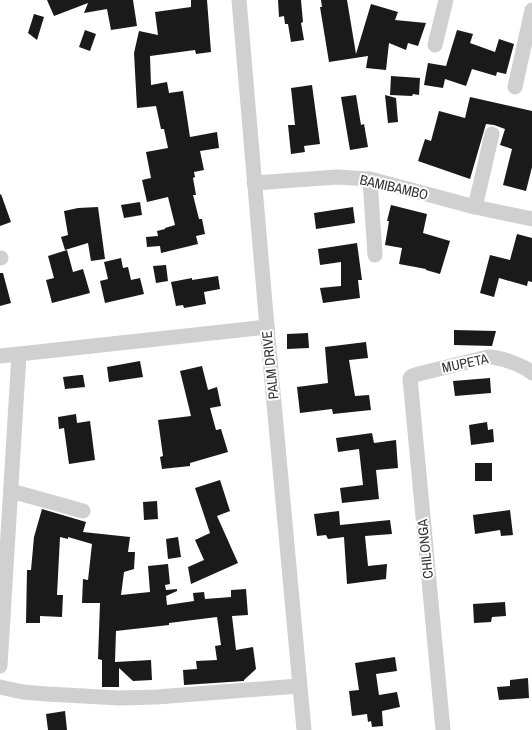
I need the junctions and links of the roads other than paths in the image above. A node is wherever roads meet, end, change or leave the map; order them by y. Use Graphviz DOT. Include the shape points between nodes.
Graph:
graph roads {
  1 [pos="239,0"];
  2 [pos="446,0"];
  3 [pos="532,10"];
  4 [pos="435,46"];
  5 [pos="515,87"];
  6 [pos="492,134"];
  7 [pos="370,179"];
  8 [pos="254,183"];
  9 [pos="475,207"];
  10 [pos="532,219"];
  11 [pos="375,255"];
  12 [pos="267,327"];
  13 [pos="19,354"];
  14 [pos="0,356"];
  15 [pos="532,373"];
  16 [pos="418,374"];
  17 [pos="11,491"];
  18 [pos="83,511"];
  19 [pos="0,666"];
  20 [pos="299,686"];
  21 [pos="0,687"];
  22 [pos="304,730"];
  23 [pos="443,730"];
  1 -- 8 [label="street, PALM DRIVE"];
  2 -- 4 [label="street"];
  3 -- 5 [label="street"];
  6 -- 9 [label="street"];
  7 -- 8 [label="street, BAMIBAMBO" via="331,177"];
  7 -- 9 [label="street, BAMIBAMBO"];
  7 -- 11 [label="street"];
  8 -- 12 [label="street, PALM DRIVE"];
  9 -- 10 [label="street, BAMIBAMBO"];
  12 -- 13 [label="street"];
  12 -- 20 [label="street, PALM DRIVE"];
  13 -- 14 [label="street"];
  13 -- 17 [label="street"];
  15 -- 16 [label="street, MUPETA" via="501,359 488,357"];
  16 -- 23 [label="street, CHILONGA" via="412,376 409,382"];
  17 -- 18 [label="street"];
  17 -- 19 [label="street"];
  20 -- 21 [label="street" via="118,698 41,693"];
  20 -- 22 [label="street, PALM DRIVE"];
}
